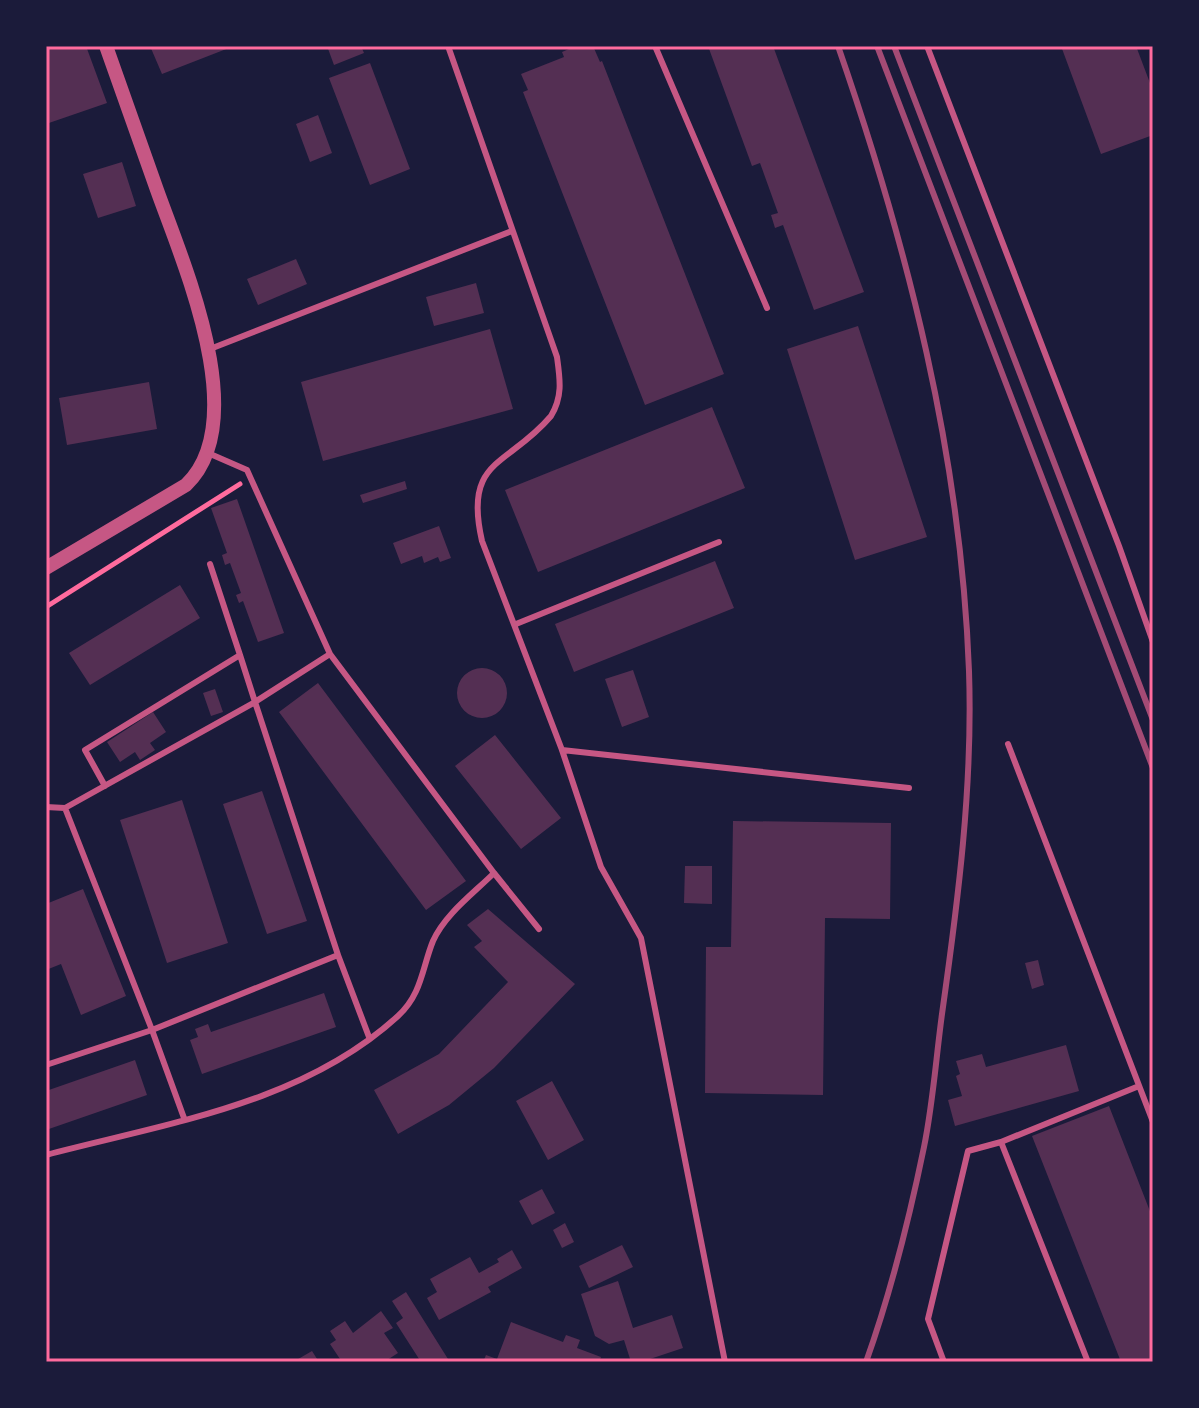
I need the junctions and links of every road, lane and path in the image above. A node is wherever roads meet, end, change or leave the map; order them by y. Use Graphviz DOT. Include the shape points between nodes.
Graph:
graph roads {
  1 [pos="106,46"];
  2 [pos="448,46"];
  3 [pos="655,46"];
  4 [pos="927,46"];
  5 [pos="512,231"];
  6 [pos="767,308"];
  7 [pos="209,350"];
  8 [pos="208,453"];
  9 [pos="251,477"];
  10 [pos="719,542"];
  11 [pos="210,564"];
  12 [pos="46,568"];
  13 [pos="46,607"];
  14 [pos="516,624"];
  15 [pos="1153,642"];
  16 [pos="330,654"];
  17 [pos="240,655"];
  18 [pos="255,702"];
  19 [pos="1008,744"];
  20 [pos="562,750"];
  21 [pos="105,786"];
  22 [pos="909,788"];
  23 [pos="46,807"];
  24 [pos="65,808"];
  25 [pos="494,873"];
  26 [pos="539,929"];
  27 [pos="338,955"];
  28 [pos="152,1030"];
  29 [pos="369,1037"];
  30 [pos="46,1065"];
  31 [pos="1139,1086"];
  32 [pos="184,1118"];
  33 [pos="1153,1122"];
  34 [pos="1001,1142"];
  35 [pos="46,1155"];
  36 [pos="725,1362"];
  37 [pos="944,1362"];
  38 [pos="1088,1362"];
  1 -- 7 [label="street" via="199,305"];
  2 -- 5 [label="lane"];
  3 -- 6 [label="lane"];
  4 -- 15 [label="lane"];
  5 -- 7 [label="lane"];
  5 -- 14 [label="lane" via="557,357 560,381 558,405 551,416 490,470 476,496 482,541"];
  7 -- 8 [label="street"];
  8 -- 9 [label="lane" via="247,470"];
  8 -- 12 [label="street" via="186,485"];
  9 -- 13 [label="path"];
  9 -- 16 [label="lane"];
  10 -- 14 [label="lane"];
  11 -- 17 [label="lane"];
  14 -- 20 [label="lane"];
  16 -- 18 [label="lane"];
  16 -- 25 [label="lane"];
  17 -- 18 [label="lane"];
  17 -- 21 [label="lane" via="85,750"];
  18 -- 21 [label="lane"];
  18 -- 27 [label="lane"];
  19 -- 31 [label="lane"];
  20 -- 22 [label="lane"];
  20 -- 36 [label="lane" via="601,867 641,938"];
  21 -- 24 [label="lane"];
  23 -- 24 [label="lane"];
  24 -- 28 [label="lane"];
  25 -- 26 [label="lane"];
  25 -- 29 [label="lane" via="443,924 416,994 399,1015"];
  27 -- 28 [label="lane"];
  27 -- 29 [label="lane"];
  28 -- 30 [label="lane"];
  28 -- 32 [label="lane"];
  29 -- 32 [label="lane" via="304,1080"];
  31 -- 33 [label="lane"];
  31 -- 34 [label="lane"];
  32 -- 35 [label="lane"];
  34 -- 37 [label="lane" via="968,1151 928,1319"];
  34 -- 38 [label="lane"];
}
